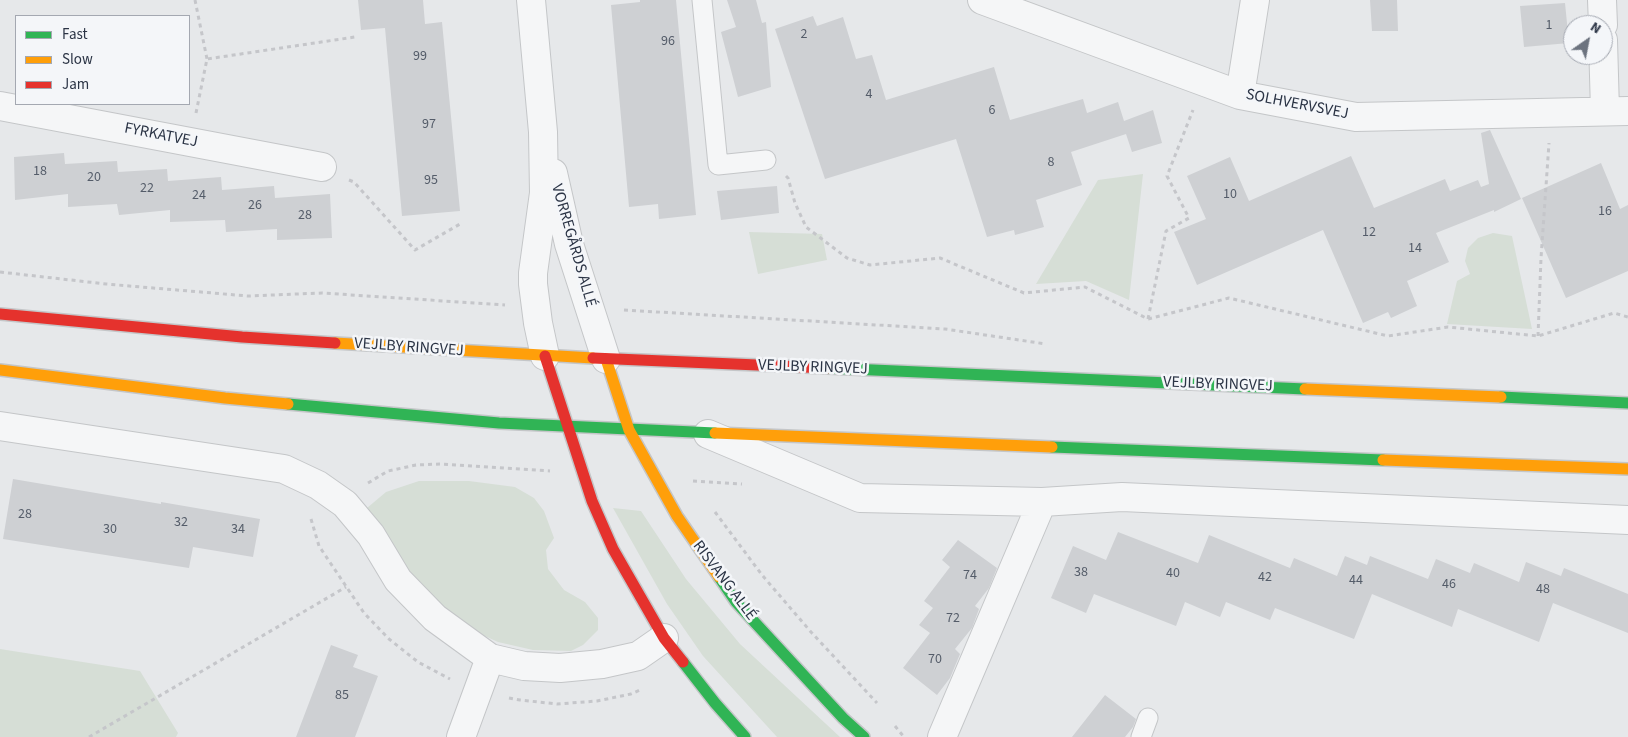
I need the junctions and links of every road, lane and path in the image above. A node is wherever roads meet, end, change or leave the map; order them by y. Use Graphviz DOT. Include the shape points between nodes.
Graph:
graph roads {
  1 [pos="195,0"];
  2 [pos="531,0"];
  3 [pos="702,0"];
  4 [pos="982,0"];
  5 [pos="1255,0"];
  6 [pos="1602,0"];
  7 [pos="1603,15"];
  8 [pos="355,37"];
  9 [pos="207,58"];
  10 [pos="1608,65"];
  11 [pos="1204,82"];
  12 [pos="1240,95"];
  13 [pos="0,106"];
  14 [pos="1616,111"];
  15 [pos="1551,112"];
  16 [pos="543,132"];
  17 [pos="190,142"];
  18 [pos="766,160"];
  19 [pos="322,167"];
  20 [pos="460,224"];
  21 [pos="0,272"];
  22 [pos="536,307"];
  23 [pos="590,308"];
  24 [pos="0,314"];
  25 [pos="1628,317"];
  26 [pos="1148,319"];
  27 [pos="1538,336"];
  28 [pos="1052,345"];
  29 [pos="545,356"];
  30 [pos="606,360"];
  31 [pos="0,370"];
  32 [pos="1628,403"];
  33 [pos="0,426"];
  34 [pos="567,426"];
  35 [pos="629,430"];
  36 [pos="707,433"];
  37 [pos="1628,469"];
  38 [pos="554,472"];
  39 [pos="1042,502"];
  40 [pos="345,504"];
  41 [pos="713,510"];
  42 [pos="1628,520"];
  43 [pos="346,588"];
  44 [pos="664,638"];
  45 [pos="490,658"];
  46 [pos="880,707"];
  47 [pos="1148,718"];
  48 [pos="892,722"];
  49 [pos="89,737"];
  50 [pos="461,737"];
  51 [pos="745,737"];
  52 [pos="864,737"];
  53 [pos="904,737"];
  54 [pos="942,737"];
  55 [pos="1141,737"];
  1 -- 9 [label="path"];
  2 -- 16 [label="street, VORREGÅRDS ALLÉ"];
  3 -- 18 [label="lane" via="718,164"];
  4 -- 11 [label="street, SOLHVERVSVEJ"];
  5 -- 12 [label="street"];
  6 -- 7 [label="street"];
  8 -- 9 [label="path"];
  9 -- 17 [label="path"];
  10 -- 14 [label="street"];
  11 -- 12 [label="street, SOLHVERVSVEJ"];
  11 -- 26 [label="path" via="1167,176 1189,218 1166,231"];
  12 -- 15 [label="street, SOLHVERVSVEJ" via="1356,117"];
  13 -- 17 [label="street, FYRKATVEJ"];
  14 -- 15 [label="street, SOLHVERVSVEJ"];
  15 -- 27 [label="path"];
  16 -- 22 [label="street, VORREGÅRDS ALLÉ" via="544,193 533,273"];
  16 -- 23 [label="street, VORREGÅRDS ALLÉ" via="569,244"];
  17 -- 19 [label="street, FYRKATVEJ"];
  18 -- 26 [label="path" via="788,178 806,227 847,258 870,265 940,258 1024,293 1085,287"];
  19 -- 20 [label="path" via="354,182 415,250"];
  21 -- 22 [label="path" via="248,296 322,293"];
  22 -- 29 [label="street, VORREGÅRDS ALLÉ"];
  23 -- 28 [label="path" via="945,329"];
  23 -- 30 [label="street, VORREGÅRDS ALLÉ"];
  24 -- 29 [label="main road, VEJLBY RINGVEJ" via="242,338"];
  25 -- 27 [label="path" via="1614,313"];
  26 -- 27 [label="path" via="1229,298 1388,336 1448,327"];
  29 -- 30 [label="main road, VEJLBY RINGVEJ"];
  29 -- 34 [label="main road"];
  30 -- 32 [label="main road, VEJLBY RINGVEJ"];
  30 -- 35 [label="main road, RISVANG ALLÉ"];
  31 -- 34 [label="main road" via="225,398 499,423"];
  33 -- 40 [label="street" via="284,469 318,485"];
  34 -- 35 [label="main road"];
  34 -- 44 [label="main road" via="592,501 613,549"];
  35 -- 36 [label="main road"];
  35 -- 52 [label="main road, RISVANG ALLÉ" via="677,516 736,602"];
  36 -- 37 [label="main road"];
  36 -- 39 [label="street" via="860,498"];
  38 -- 40 [label="path" via="416,465 388,471 370,480"];
  39 -- 42 [label="street" via="1122,497"];
  39 -- 54 [label="street"];
  40 -- 45 [label="street" via="371,535 398,580 434,618"];
  41 -- 46 [label="path" via="762,575"];
  43 -- 49 [label="path"];
  44 -- 45 [label="street" via="638,656 602,664 560,668 524,666"];
  44 -- 51 [label="main road"];
  45 -- 50 [label="street"];
  47 -- 55 [label="lane"];
  48 -- 53 [label="path"];
}
